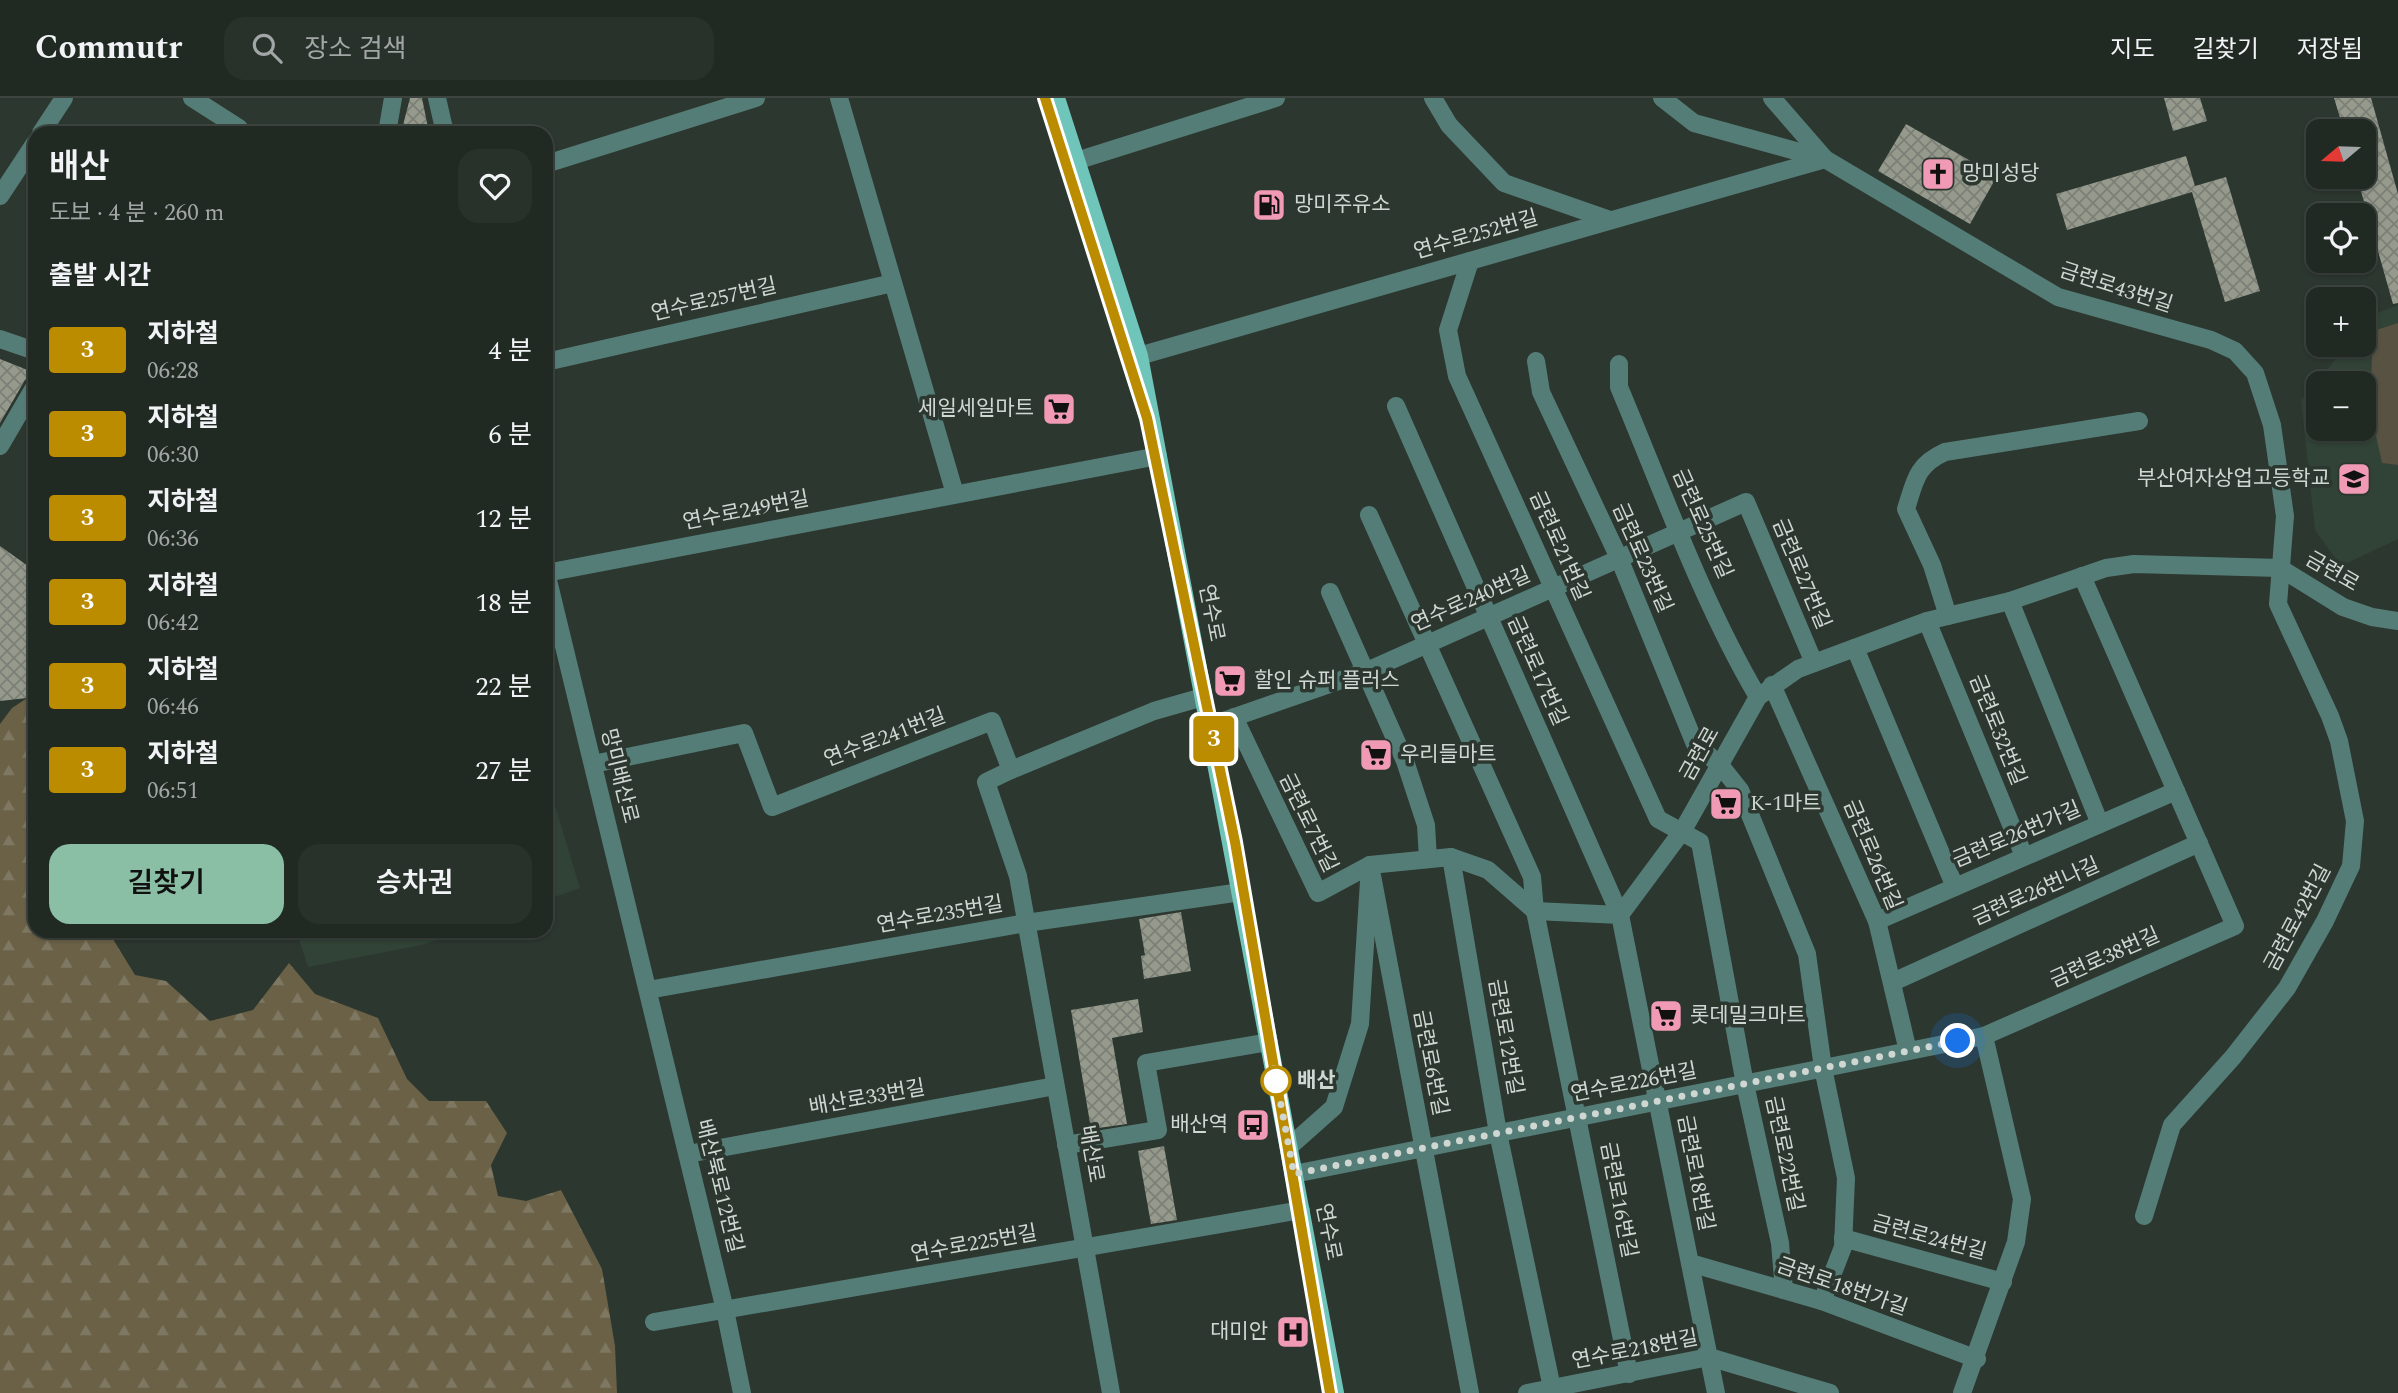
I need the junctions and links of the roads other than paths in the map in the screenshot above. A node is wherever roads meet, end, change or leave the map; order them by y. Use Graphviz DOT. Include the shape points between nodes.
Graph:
graph roads {
  1 [pos="64,98"];
  2 [pos="192,98"];
  3 [pos="393,98"];
  4 [pos="438,98"];
  5 [pos="756,98"];
  6 [pos="839,98"];
  7 [pos="1056,98"];
  8 [pos="1276,98"];
  9 [pos="1433,98"];
  10 [pos="1662,98"];
  11 [pos="1772,98"];
  12 [pos="46,126"];
  13 [pos="236,126"];
  14 [pos="388,126"];
  15 [pos="444,126"];
  16 [pos="28,151"];
  17 [pos="1825,159"];
  18 [pos="1076,161"];
  19 [pos="553,162"];
  20 [pos="5,177"];
  21 [pos="0,196"];
  22 [pos="1611,220"];
  23 [pos="1470,261"];
  24 [pos="893,283"];
  25 [pos="0,339"];
  26 [pos="28,349"];
  27 [pos="1139,356"];
  28 [pos="553,360"];
  29 [pos="1536,361"];
  30 [pos="1619,364"];
  31 [pos="28,398"];
  32 [pos="1396,405"];
  33 [pos="2139,421"];
  34 [pos="0,446"];
  35 [pos="1158,456"];
  36 [pos="955,494"];
  37 [pos="1746,502"];
  38 [pos="1369,515"];
  39 [pos="1679,532"];
  40 [pos="1619,558"];
  41 [pos="2280,568"];
  42 [pos="553,572"];
  43 [pos="2082,576"];
  44 [pos="1553,588"];
  45 [pos="1330,592"];
  46 [pos="553,601"];
  47 [pos="2010,601"];
  48 [pos="1948,616"];
  49 [pos="1488,617"];
  50 [pos="1927,621"];
  51 [pos="2398,621"];
  52 [pos="1426,645"];
  53 [pos="1855,648"];
  54 [pos="1814,663"];
  55 [pos="1367,671"];
  56 [pos="1772,685"];
  57 [pos="1203,697"];
  58 [pos="1758,697"];
  59 [pos="1234,717"];
  60 [pos="1209,726"];
  61 [pos="593,764"];
  62 [pos="1720,765"];
  63 [pos="1011,770"];
  64 [pos="2176,791"];
  65 [pos="2100,824"];
  66 [pos="1683,830"];
  67 [pos="2199,844"];
  68 [pos="2025,856"];
  69 [pos="1451,857"];
  70 [pos="1428,859"];
  71 [pos="1370,864"];
  72 [pos="1955,887"];
  73 [pos="1241,892"];
  74 [pos="1535,911"];
  75 [pos="1620,915"];
  76 [pos="1877,921"];
  77 [pos="1026,923"];
  78 [pos="1893,982"];
  79 [pos="648,990"];
  80 [pos="1984,1036"];
  81 [pos="1269,1042"];
  82 [pos="1908,1051"];
  83 [pos="1823,1068"];
  84 [pos="1745,1084"];
  85 [pos="1055,1086"];
  86 [pos="1658,1101"];
  87 [pos="1578,1117"];
  88 [pos="1498,1133"];
  89 [pos="1066,1145"];
  90 [pos="1289,1147"];
  91 [pos="1423,1148"];
  92 [pos="688,1154"];
  93 [pos="1294,1174"];
  94 [pos="1301,1210"];
  95 [pos="2144,1216"];
  96 [pos="1843,1238"];
  97 [pos="1085,1248"];
  98 [pos="1690,1263"];
  99 [pos="2003,1282"];
  100 [pos="1784,1290"];
  101 [pos="1822,1301"];
  102 [pos="725,1310"];
  103 [pos="654,1322"];
  104 [pos="1709,1357"];
  105 [pos="1977,1359"];
  106 [pos="1629,1374"];
  107 [pos="1552,1388"];
  108 [pos="743,1393"];
  109 [pos="1111,1393"];
  110 [pos="1335,1393"];
  111 [pos="1470,1393"];
  112 [pos="1527,1393"];
  113 [pos="1716,1393"];
  114 [pos="1830,1393"];
  115 [pos="1962,1393"];
  1 -- 12 [label="street"];
  2 -- 13 [label="street"];
  3 -- 14 [label="street"];
  4 -- 15 [label="street"];
  5 -- 19 [label="street"];
  6 -- 24 [label="street"];
  7 -- 18 [label="main road, 연수로"];
  8 -- 18 [label="street"];
  9 -- 22 [label="street" via="1449,125 1504,183"];
  10 -- 17 [label="street" via="1693,123"];
  11 -- 17 [label="street, 금련로43번길"];
  16 -- 20 [label="street"];
  17 -- 22 [label="street, 연수로252번길"];
  17 -- 41 [label="street, 금련로43번길" via="2058,297 2211,340 2235,351 2255,373 2272,425 2285,516"];
  18 -- 27 [label="main road, 연수로"];
  20 -- 21 [label="street"];
  22 -- 23 [label="street, 연수로252번길"];
  23 -- 27 [label="street, 연수로252번길"];
  23 -- 44 [label="street, 금련로21번길" via="1448,330 1457,376"];
  24 -- 28 [label="street, 연수로257번길"];
  24 -- 36 [label="street"];
  25 -- 26 [label="street"];
  27 -- 35 [label="main road, 연수로"];
  29 -- 40 [label="street, 금련로23번길" via="1541,392"];
  30 -- 39 [label="street, 금련로25번길" via="1619,387"];
  31 -- 34 [label="street"];
  32 -- 49 [label="street, 금련로17번길"];
  33 -- 48 [label="street" via="1945,452 1928,460 1916,475 1906,509 1932,565"];
  35 -- 36 [label="street, 연수로249번길"];
  35 -- 57 [label="main road, 연수로"];
  36 -- 42 [label="street, 연수로249번길"];
  37 -- 39 [label="street, 연수로240번길"];
  37 -- 54 [label="street, 금련로27번길"];
  38 -- 52 [label="street, 금련로16번길"];
  39 -- 40 [label="street, 연수로240번길"];
  39 -- 58 [label="street, 금련로25번길"];
  40 -- 44 [label="street, 연수로240번길"];
  40 -- 62 [label="street, 금련로23번길" via="1695,744"];
  41 -- 43 [label="street, 금련로" via="2134,565"];
  41 -- 51 [label="street, 금련로" via="2343,607"];
  41 -- 95 [label="street, 금련로42번길" via="2278,604 2339,741 2355,821 2351,866 2287,988 2172,1125"];
  43 -- 47 [label="street, 금련로"];
  43 -- 64 [label="street, 금련로38번길"];
  44 -- 49 [label="street, 연수로240번길"];
  44 -- 66 [label="street, 금련로21번길" via="1658,819"];
  45 -- 55 [label="street"];
  46 -- 61 [label="street, 망미배산로"];
  47 -- 48 [label="street, 금련로"];
  47 -- 65 [label="street"];
  48 -- 50 [label="street, 금련로"];
  49 -- 52 [label="street, 연수로240번길"];
  49 -- 75 [label="street, 금련로17번길"];
  50 -- 53 [label="street, 금련로"];
  50 -- 68 [label="street, 금련로32번길"];
  52 -- 55 [label="street, 연수로240번길"];
  52 -- 74 [label="street, 금련로16번길" via="1517,840 1532,877"];
  53 -- 54 [label="street, 금련로"];
  53 -- 72 [label="street"];
  54 -- 56 [label="street, 금련로"];
  55 -- 59 [label="street, 연수로240번길"];
  55 -- 70 [label="street" via="1426,824"];
  56 -- 58 [label="street, 금련로"];
  56 -- 76 [label="street, 금련로26번길"];
  57 -- 60 [label="main road, 연수로"];
  57 -- 63 [label="street" via="1154,711"];
  58 -- 62 [label="street, 금련로"];
  59 -- 60 [label="street, 연수로240번길"];
  59 -- 71 [label="street, 금련로7번길" via="1318,893"];
  60 -- 73 [label="main road, 연수로"];
  61 -- 63 [label="street, 연수로241번길" via="744,733 772,807 992,721"];
  61 -- 79 [label="street, 망미배산로"];
  62 -- 66 [label="street, 금련로"];
  62 -- 83 [label="street, 금련로24번길" via="1740,790 1807,954"];
  63 -- 77 [label="street, 배산로" via="986,782 1018,876"];
  64 -- 65 [label="street, 금련로26번가길"];
  64 -- 67 [label="street, 금련로38번길"];
  65 -- 68 [label="street, 금련로26번가길"];
  66 -- 75 [label="street, 금련로"];
  66 -- 84 [label="street, 금련로22번길" via="1700,842"];
  67 -- 78 [label="street, 금련로26번나길"];
  67 -- 80 [label="street, 금련로38번길" via="2235,926"];
  68 -- 72 [label="street, 금련로26번가길"];
  69 -- 70 [label="street"];
  69 -- 74 [label="street" via="1488,870"];
  69 -- 88 [label="street, 금련로12번길"];
  70 -- 71 [label="street"];
  71 -- 90 [label="street" via="1360,1024 1334,1107"];
  71 -- 91 [label="street, 금련로6번길"];
  72 -- 76 [label="street, 금련로26번가길"];
  73 -- 77 [label="street, 연수로235번길"];
  73 -- 81 [label="main road, 연수로"];
  74 -- 75 [label="street"];
  74 -- 87 [label="street, 금련로16번길"];
  75 -- 86 [label="street, 금련로18번길"];
  76 -- 78 [label="street, 금련로26번길"];
  77 -- 79 [label="street, 연수로235번길"];
  77 -- 85 [label="street, 배산로"];
  78 -- 82 [label="street, 금련로26번길"];
  79 -- 92 [label="street, 배산북로12번길"];
  80 -- 82 [label="street, 연수로226번길"];
  80 -- 99 [label="street" via="2022,1199 2016,1242"];
  81 -- 89 [label="street" via="1146,1063 1158,1130"];
  81 -- 90 [label="main road, 연수로"];
  82 -- 83 [label="street, 연수로226번길"];
  83 -- 84 [label="street, 연수로226번길"];
  83 -- 96 [label="street, 금련로24번길" via="1846,1178"];
  84 -- 86 [label="street, 연수로226번길"];
  84 -- 100 [label="street, 금련로22번길" via="1780,1243"];
  85 -- 89 [label="street, 배산로"];
  85 -- 92 [label="street, 배산로33번길"];
  86 -- 87 [label="street, 연수로226번길"];
  86 -- 98 [label="street, 금련로18번길"];
  87 -- 88 [label="street, 연수로226번길"];
  87 -- 106 [label="street, 금련로16번길"];
  88 -- 91 [label="street, 연수로226번길"];
  88 -- 107 [label="street, 금련로12번길"];
  89 -- 97 [label="street, 배산로"];
  90 -- 93 [label="main road, 연수로"];
  91 -- 93 [label="street, 연수로226번길"];
  91 -- 111 [label="street, 금련로6번길"];
  92 -- 102 [label="street, 배산북로12번길"];
  93 -- 94 [label="main road, 연수로"];
  94 -- 97 [label="street, 연수로225번길"];
  94 -- 110 [label="main road, 연수로"];
  96 -- 99 [label="street, 금련로24번길"];
  96 -- 101 [label="street, 금련로24번길"];
  97 -- 102 [label="street, 연수로225번길"];
  97 -- 109 [label="street, 배산로"];
  98 -- 100 [label="street, 금련로18번가길"];
  98 -- 104 [label="street, 금련로18번길"];
  99 -- 105 [label="street"];
  100 -- 101 [label="street, 금련로18번가길"];
  101 -- 105 [label="street, 금련로18번가길"];
  102 -- 103 [label="street, 연수로225번길"];
  102 -- 108 [label="street, 배산북로12번길"];
  104 -- 106 [label="street, 연수로218번길"];
  104 -- 113 [label="street, 금련로18번길"];
  104 -- 114 [label="street, 연수로218번길"];
  105 -- 115 [label="street"];
  106 -- 107 [label="street, 연수로218번길"];
  107 -- 112 [label="street, 연수로218번길"];
}
